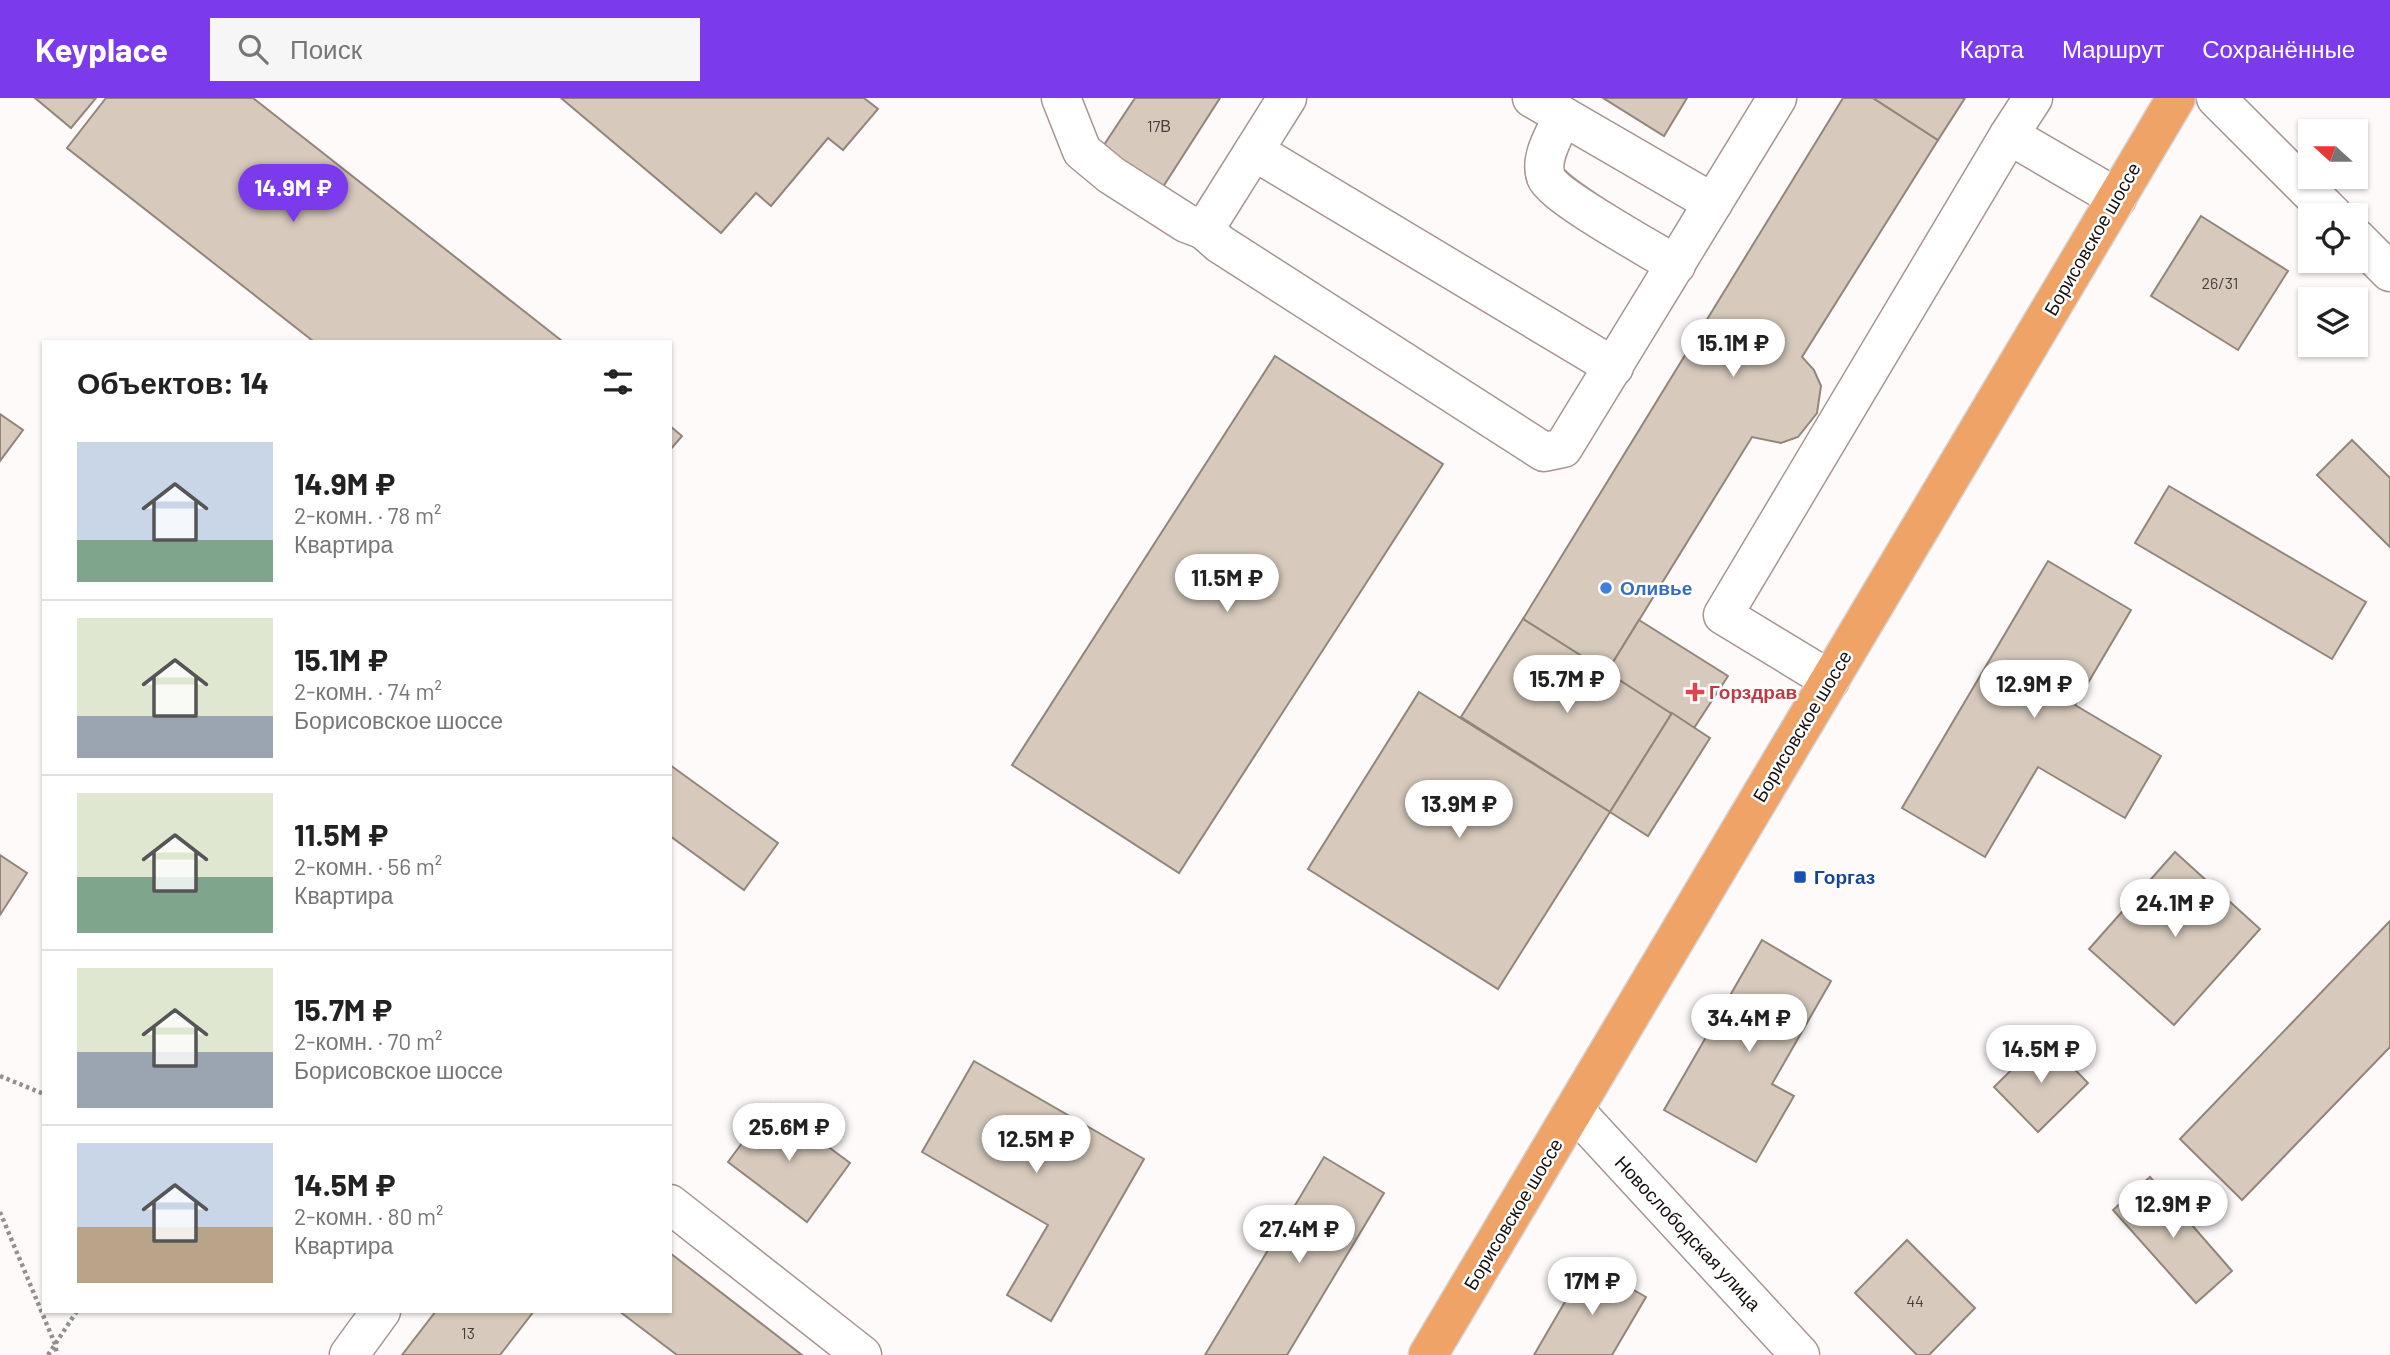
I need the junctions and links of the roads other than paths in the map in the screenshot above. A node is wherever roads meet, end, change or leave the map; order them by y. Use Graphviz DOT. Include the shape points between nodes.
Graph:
graph roads {
  1 [pos="1061,98"];
  2 [pos="1287,98"];
  3 [pos="1777,98"];
  4 [pos="2033,98"];
  5 [pos="2176,98"];
  6 [pos="2216,98"];
  7 [pos="1548,107"];
  8 [pos="2009,135"];
  9 [pos="1254,150"];
  10 [pos="2117,198"];
  11 [pos="1713,203"];
  12 [pos="2321,203"];
  13 [pos="1204,230"];
  14 [pos="2368,250"];
  15 [pos="1676,265"];
  16 [pos="2390,272"];
  17 [pos="1614,367"];
  18 [pos="1830,680"];
  19 [pos="1575,1111"];
  20 [pos="672,1206"];
  21 [pos="380,1313"];
  22 [pos="349,1355"];
  23 [pos="862,1355"];
  24 [pos="1428,1355"];
  25 [pos="1800,1355"];
  1 -- 13 [label="street" via="1082,151 1111,175"];
  2 -- 9 [label="street"];
  3 -- 11 [label="street"];
  4 -- 8 [label="street"];
  5 -- 10 [label="main road, Борисовское шоссе"];
  6 -- 12 [label="street"];
  7 -- 11 [label="street"];
  7 -- 15 [label="street" via="1546,179 1563,195"];
  8 -- 10 [label="street"];
  8 -- 18 [label="street" via="1723,615"];
  9 -- 13 [label="street"];
  9 -- 17 [label="street"];
  10 -- 18 [label="main road, Борисовское шоссе"];
  11 -- 15 [label="street"];
  13 -- 17 [label="street" via="1544,452 1563,448"];
  14 -- 16 [label="street"];
  15 -- 17 [label="street"];
  18 -- 19 [label="main road, Борисовское шоссе"];
  19 -- 24 [label="main road, Борисовское шоссе"];
  19 -- 25 [label="street, Новослободская улица"];
  20 -- 23 [label="street"];
  21 -- 22 [label="street"];
}
